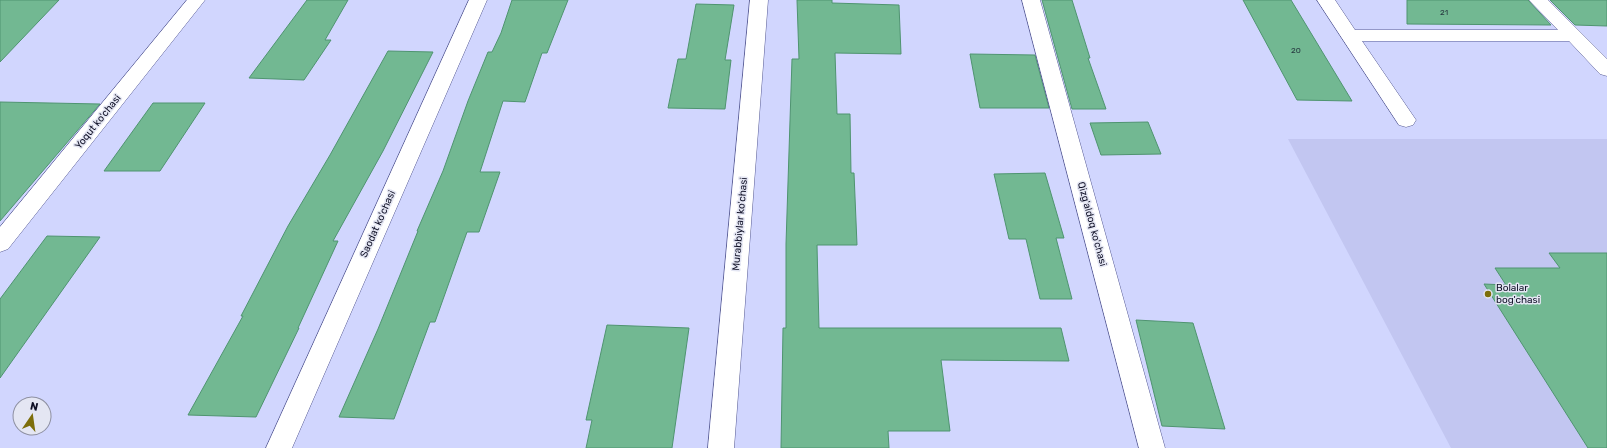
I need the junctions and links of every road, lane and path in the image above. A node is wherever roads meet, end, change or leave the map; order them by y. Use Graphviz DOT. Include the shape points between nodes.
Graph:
graph roads {
  1 [pos="196,0"];
  2 [pos="478,0"];
  3 [pos="759,0"];
  4 [pos="1031,0"];
  5 [pos="1326,0"];
  6 [pos="1538,0"];
  7 [pos="1350,35"];
  8 [pos="1573,36"];
  9 [pos="1607,70"];
  10 [pos="1406,120"];
  11 [pos="0,243"];
  12 [pos="279,448"];
  13 [pos="721,448"];
  14 [pos="1152,448"];
  1 -- 11 [label="street, Yoqut ko'chasi"];
  2 -- 12 [label="street, Saodat ko'chasi"];
  3 -- 13 [label="street, Murabbiylar ko'chasi"];
  4 -- 14 [label="street, Qizg'aldoq ko'chasi"];
  5 -- 7 [label="street"];
  6 -- 8 [label="street"];
  7 -- 8 [label="street"];
  7 -- 10 [label="street"];
  8 -- 9 [label="street"];
}
